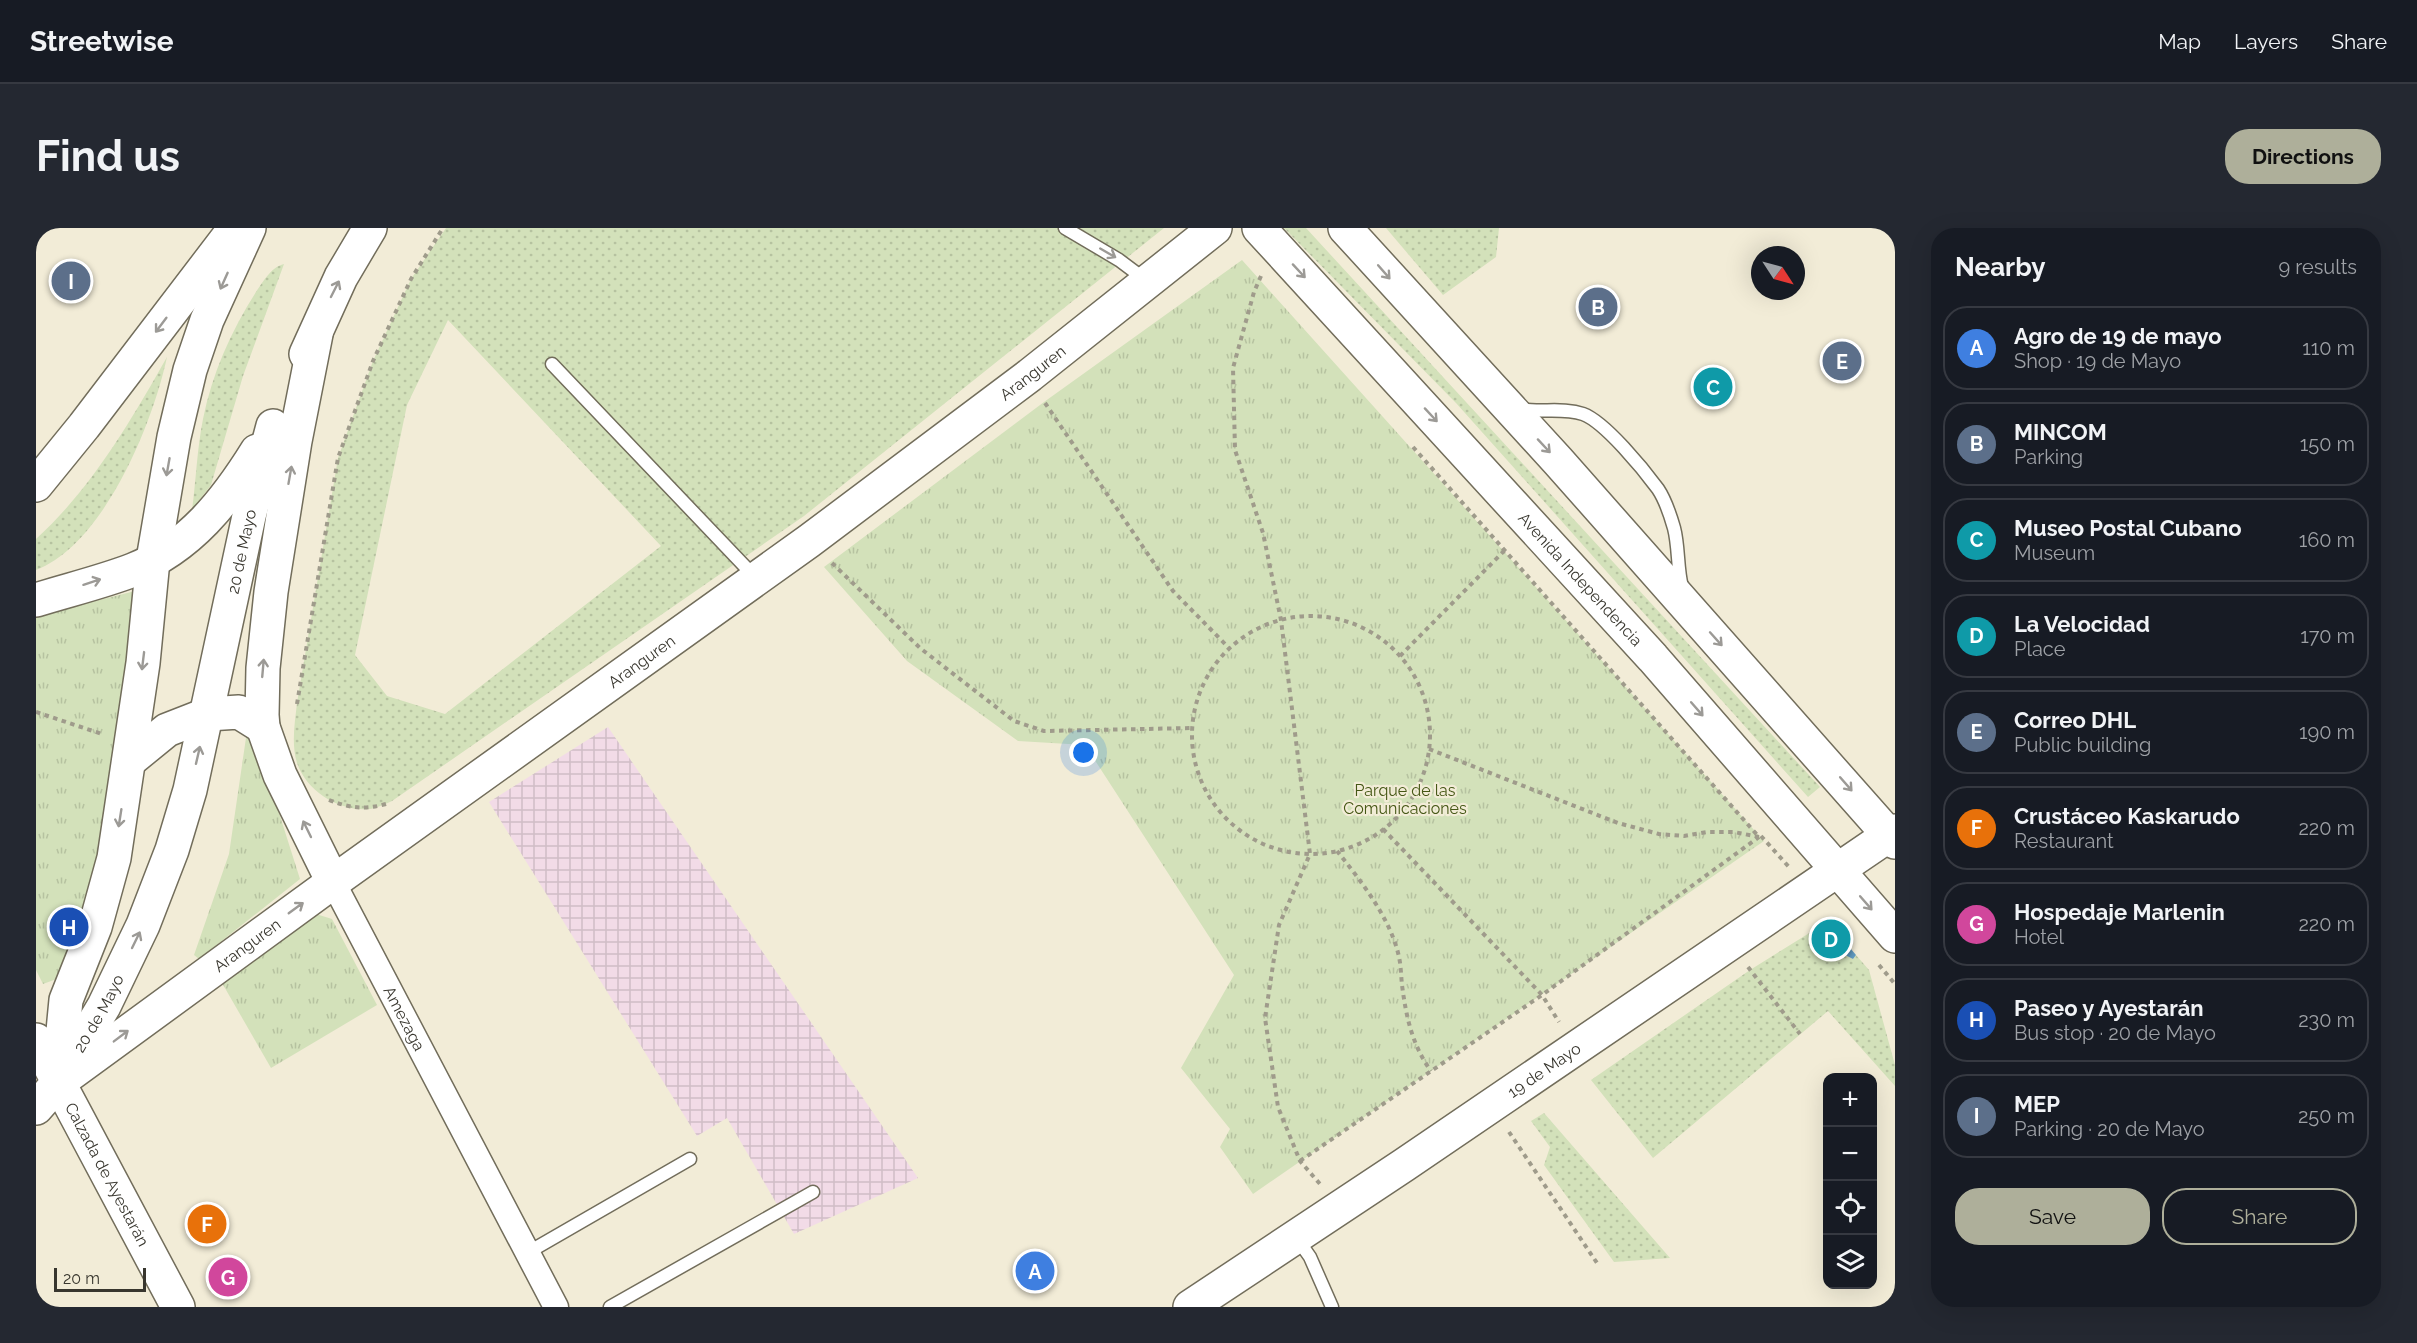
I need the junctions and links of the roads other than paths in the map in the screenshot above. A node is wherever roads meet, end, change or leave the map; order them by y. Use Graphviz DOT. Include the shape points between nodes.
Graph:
graph roads {
  1 [pos="235,228"];
  2 [pos="249,228"];
  3 [pos="1065,228"];
  4 [pos="1215,228"];
  5 [pos="1259,228"];
  6 [pos="1345,228"];
  7 [pos="363,234"];
  8 [pos="1149,283"];
  9 [pos="316,334"];
  10 [pos="552,364"];
  11 [pos="1508,407"];
  12 [pos="273,426"];
  13 [pos="36,485"];
  14 [pos="153,560"];
  15 [pos="756,578"];
  16 [pos="36,600"];
  17 [pos="1691,611"];
  18 [pos="208,714"];
  19 [pos="263,727"];
  20 [pos="119,748"];
  21 [pos="1893,836"];
  22 [pos="1836,870"];
  23 [pos="333,882"];
  24 [pos="1895,936"];
  25 [pos="36,1040"];
  26 [pos="58,1083"];
  27 [pos="36,1108"];
  28 [pos="690,1158"];
  29 [pos="813,1192"];
  30 [pos="1295,1236"];
  31 [pos="527,1254"];
  32 [pos="178,1307"];
  33 [pos="556,1307"];
  34 [pos="610,1307"];
  35 [pos="1190,1307"];
  36 [pos="1332,1307"];
  1 -- 13 [label="main road, one-way"];
  2 -- 14 [label="main road, 20 de Mayo, one-way" via="207,320 190,370"];
  3 -- 8 [label="lane, one-way"];
  4 -- 8 [label="main road, Aranguren"];
  5 -- 22 [label="main road, Avenida Independencia, one-way" via="1533,524"];
  6 -- 11 [label="main road, one-way"];
  9 -- 7 [label="main road, 20 de Mayo, one-way"];
  8 -- 15 [label="main road, Aranguren"];
  9 -- 12 [label="main road, 20 de Mayo"];
  19 -- 9 [label="main road, Amezaga, one-way" via="262,676 271,592"];
  10 -- 15 [label="lane"];
  11 -- 17 [label="main road, one-way"];
  11 -- 17 [label="lane" via="1583,414 1603,428 1635,462 1668,507 1675,531 1681,586"];
  12 -- 14 [label="main road, 20 de Mayo" via="213,513 193,533"];
  12 -- 18 [label="main road, 20 de Mayo" via="249,516"];
  16 -- 14 [label="main road, 20 de Mayo, one-way"];
  14 -- 20 [label="main road, 20 de Mayo, one-way" via="143,663"];
  15 -- 23 [label="main road, Aranguren"];
  17 -- 21 [label="main road, one-way"];
  18 -- 19 [label="main road" via="239,712"];
  18 -- 20 [label="main road"];
  26 -- 18 [label="main road, 20 de Mayo, one-way" via="104,1006 143,925 172,850"];
  23 -- 19 [label="main road, Amezaga, one-way" via="280,775"];
  20 -- 26 [label="main road, 20 de Mayo, one-way" via="114,858 94,927 66,999"];
  21 -- 22 [label="main road, 19 de Mayo"];
  22 -- 24 [label="main road, Avenida Independencia, one-way"];
  22 -- 30 [label="main road, 19 de Mayo"];
  26 -- 23 [label="main road, Aranguren, one-way"];
  23 -- 31 [label="street, Amezaga"];
  25 -- 26 [label="main road, Calzada de Ayestarán"];
  26 -- 27 [label="main road"];
  26 -- 32 [label="main road, Calzada de Ayestarán"];
  28 -- 31 [label="lane"];
  29 -- 34 [label="lane"];
  30 -- 35 [label="main road, 19 de Mayo"];
  30 -- 36 [label="lane" via="1310,1257"];
  31 -- 33 [label="street, Amezaga"];
}
